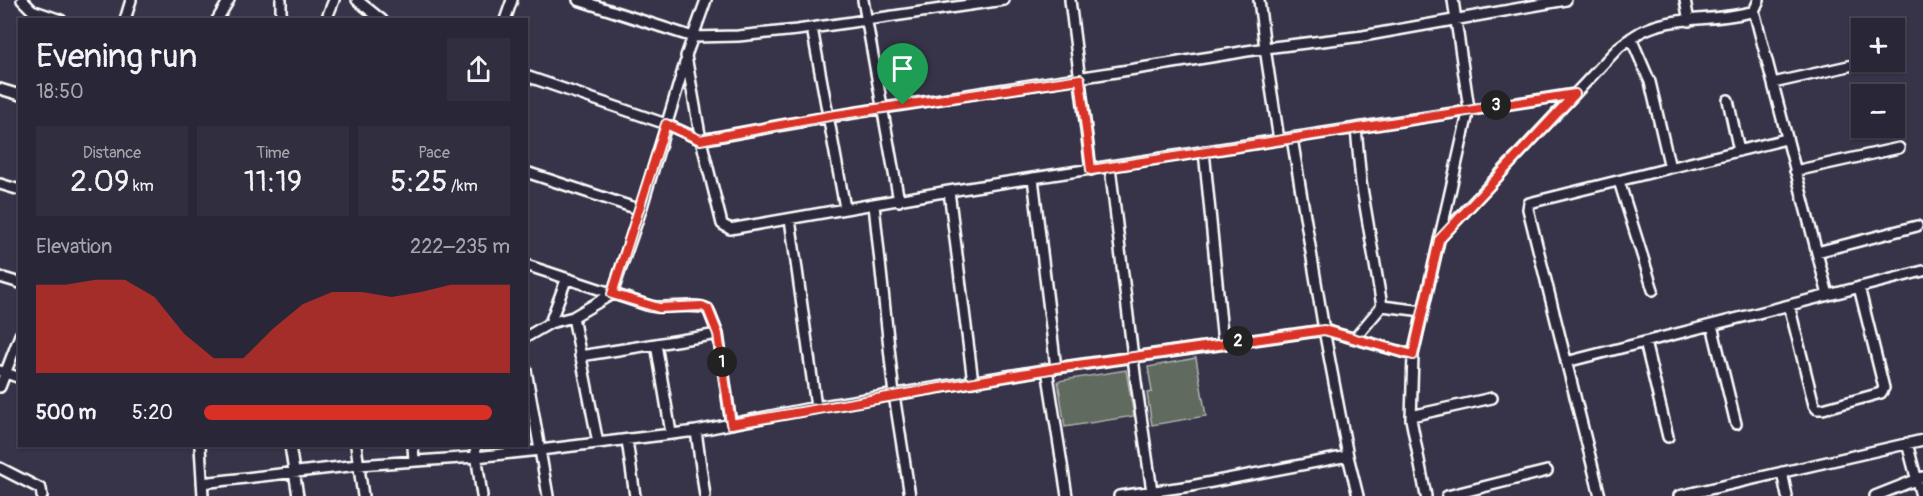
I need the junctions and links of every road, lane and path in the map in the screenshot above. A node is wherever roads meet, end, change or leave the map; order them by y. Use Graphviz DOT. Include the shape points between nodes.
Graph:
graph roads {
  1 [pos="22,0"];
  2 [pos="130,0"];
  3 [pos="228,0"];
  4 [pos="281,0"];
  5 [pos="333,0"];
  6 [pos="357,0"];
  7 [pos="512,0"];
  8 [pos="578,0"];
  9 [pos="706,0"];
  10 [pos="863,0"];
  11 [pos="1004,0"];
  12 [pos="1070,0"];
  13 [pos="1259,0"];
  14 [pos="1452,0"];
  15 [pos="1685,0"];
  16 [pos="1759,0"];
  17 [pos="1559,1"];
  18 [pos="1754,11"];
  19 [pos="55,18"];
  20 [pos="126,18"];
  21 [pos="219,18"];
  22 [pos="281,18"];
  23 [pos="327,18"];
  24 [pos="380,18"];
  25 [pos="506,18"];
  26 [pos="1455,18"];
  27 [pos="867,20"];
  28 [pos="1689,21"];
  29 [pos="812,28"];
  30 [pos="693,37"];
  31 [pos="1631,38"];
  32 [pos="1265,48"];
  33 [pos="686,61"];
  34 [pos="1851,65"];
  35 [pos="528,77"];
  36 [pos="1080,79"];
  37 [pos="1773,83"];
  38 [pos="0,89"];
  39 [pos="1575,94"];
  40 [pos="18,95"];
  41 [pos="1728,100"];
  42 [pos="883,108"];
  43 [pos="1469,109"];
  44 [pos="829,116"];
  45 [pos="666,124"];
  46 [pos="1356,128"];
  47 [pos="1292,138"];
  48 [pos="1786,139"];
  49 [pos="700,140"];
  50 [pos="1279,140"];
  51 [pos="1899,148"];
  52 [pos="1204,151"];
  53 [pos="1739,151"];
  54 [pos="1110,167"];
  55 [pos="1670,168"];
  56 [pos="1091,170"];
  57 [pos="1795,171"];
  58 [pos="528,173"];
  59 [pos="1033,178"];
  60 [pos="1620,181"];
  61 [pos="0,184"];
  62 [pos="18,189"];
  63 [pos="949,191"];
  64 [pos="899,201"];
  65 [pos="874,205"];
  66 [pos="845,208"];
  67 [pos="640,210"];
  68 [pos="790,219"];
  69 [pos="1917,226"];
  70 [pos="1439,240"];
  71 [pos="1817,252"];
  72 [pos="528,267"];
  73 [pos="1923,271"];
  74 [pos="0,277"];
  75 [pos="566,280"];
  76 [pos="18,282"];
  77 [pos="1859,288"];
  78 [pos="1653,290"];
  79 [pos="612,294"];
  80 [pos="1828,295"];
  81 [pos="1789,305"];
  82 [pos="1382,306"];
  83 [pos="1423,311"];
  84 [pos="573,317"];
  85 [pos="550,323"];
  86 [pos="1712,325"];
  87 [pos="1324,330"];
  88 [pos="718,334"];
  89 [pos="528,336"];
  90 [pos="1355,338"];
  91 [pos="18,339"];
  92 [pos="1645,342"];
  93 [pos="1222,343"];
  94 [pos="656,344"];
  95 [pos="1413,355"];
  96 [pos="580,356"];
  97 [pos="1134,356"];
  98 [pos="1566,362"];
  99 [pos="1052,368"];
  100 [pos="2,372"];
  101 [pos="18,377"];
  102 [pos="528,381"];
  103 [pos="973,382"];
  104 [pos="0,387"];
  105 [pos="894,395"];
  106 [pos="1492,398"];
  107 [pos="816,407"];
  108 [pos="1411,416"];
  109 [pos="731,424"];
  110 [pos="1736,424"];
  111 [pos="696,431"];
  112 [pos="671,433"];
  113 [pos="1668,437"];
  114 [pos="627,440"];
  115 [pos="1923,440"];
  116 [pos="597,443"];
  117 [pos="1907,443"];
  118 [pos="199,447"];
  119 [pos="290,447"];
  120 [pos="356,447"];
  121 [pos="413,447"];
  122 [pos="475,447"];
  123 [pos="540,450"];
  124 [pos="1348,456"];
  125 [pos="476,458"];
  126 [pos="414,461"];
  127 [pos="358,465"];
  128 [pos="0,468"];
  129 [pos="1547,471"];
  130 [pos="1782,472"];
  131 [pos="294,473"];
  132 [pos="1920,478"];
  133 [pos="202,483"];
  134 [pos="1152,491"];
  135 [pos="1192,491"];
  136 [pos="42,496"];
  137 [pos="203,496"];
  138 [pos="298,496"];
  139 [pos="363,496"];
  140 [pos="482,496"];
  141 [pos="548,496"];
  142 [pos="635,496"];
  143 [pos="705,496"];
  144 [pos="910,496"];
  145 [pos="1067,496"];
  146 [pos="1119,496"];
  147 [pos="1358,496"];
  148 [pos="1426,496"];
  149 [pos="1447,496"];
  150 [pos="1600,496"];
  151 [pos="1679,496"];
  152 [pos="1787,496"];
  153 [pos="1875,496"];
  154 [pos="1921,496"];
  1 -- 19 [label="street" via="32,10"];
  2 -- 20 [label="street"];
  3 -- 21 [label="street"];
  4 -- 22 [label="street"];
  5 -- 23 [label="street"];
  6 -- 24 [label="street"];
  7 -- 25 [label="street"];
  8 -- 30 [label="street"];
  9 -- 30 [label="street"];
  10 -- 27 [label="street"];
  11 -- 27 [label="street"];
  12 -- 36 [label="street"];
  13 -- 32 [label="street"];
  14 -- 26 [label="street"];
  15 -- 28 [label="street"];
  16 -- 18 [label="street"];
  17 -- 26 [label="street"];
  18 -- 28 [label="street"];
  18 -- 37 [label="street"];
  26 -- 32 [label="street" via="1363,36"];
  26 -- 43 [label="street"];
  27 -- 29 [label="street"];
  27 -- 42 [label="street"];
  28 -- 31 [label="street" via="1654,27"];
  29 -- 30 [label="street"];
  29 -- 44 [label="street"];
  30 -- 33 [label="street"];
  31 -- 39 [label="street"];
  31 -- 55 [label="street" via="1650,82"];
  32 -- 36 [label="street"];
  32 -- 50 [label="street"];
  33 -- 45 [label="street"];
  33 -- 49 [label="street"];
  34 -- 37 [label="street"];
  35 -- 45 [label="street"];
  36 -- 42 [label="street"];
  36 -- 56 [label="street"];
  37 -- 48 [label="street"];
  38 -- 40 [label="street"];
  39 -- 43 [label="street"];
  39 -- 70 [label="street"];
  41 -- 53 [label="street"];
  42 -- 44 [label="street"];
  42 -- 64 [label="street"];
  43 -- 46 [label="street"];
  43 -- 70 [label="street"];
  44 -- 49 [label="street"];
  44 -- 66 [label="street"];
  45 -- 49 [label="street"];
  45 -- 67 [label="street"];
  46 -- 47 [label="street"];
  46 -- 82 [label="street"];
  47 -- 50 [label="street"];
  47 -- 87 [label="street"];
  48 -- 53 [label="street"];
  48 -- 57 [label="street"];
  49 -- 68 [label="street" via="725,227"];
  50 -- 52 [label="street"];
  51 -- 57 [label="street"];
  52 -- 54 [label="street"];
  52 -- 93 [label="street"];
  53 -- 55 [label="street"];
  54 -- 56 [label="street"];
  54 -- 97 [label="street"];
  55 -- 60 [label="street"];
  56 -- 59 [label="street"];
  57 -- 71 [label="street"];
  58 -- 67 [label="street"];
  59 -- 63 [label="street"];
  59 -- 99 [label="street"];
  60 -- 78 [label="street"];
  60 -- 98 [label="street" via="1536,200 1528,206"];
  61 -- 62 [label="street"];
  63 -- 64 [label="street"];
  63 -- 103 [label="street"];
  64 -- 65 [label="street"];
  65 -- 66 [label="street"];
  65 -- 105 [label="street"];
  66 -- 68 [label="street"];
  67 -- 79 [label="street"];
  68 -- 107 [label="street"];
  69 -- 71 [label="street"];
  70 -- 83 [label="street"];
  71 -- 80 [label="street"];
  72 -- 75 [label="street"];
  73 -- 77 [label="street"];
  74 -- 76 [label="street"];
  75 -- 79 [label="street"];
  75 -- 85 [label="street"];
  77 -- 80 [label="street"];
  77 -- 81 [label="street" via="1884,388 1881,393 1823,409 1814,405"];
  79 -- 84 [label="street"];
  79 -- 88 [label="street" via="659,308 702,306 708,309"];
  80 -- 81 [label="street"];
  81 -- 86 [label="street"];
  82 -- 83 [label="street"];
  82 -- 90 [label="street"];
  83 -- 95 [label="street"];
  84 -- 85 [label="street"];
  84 -- 96 [label="street"];
  85 -- 89 [label="street"];
  86 -- 92 [label="street"];
  86 -- 110 [label="street"];
  87 -- 90 [label="street"];
  87 -- 93 [label="street"];
  87 -- 124 [label="street"];
  88 -- 94 [label="street"];
  88 -- 109 [label="street"];
  90 -- 95 [label="street"];
  91 -- 100 [label="street"];
  92 -- 98 [label="street"];
  92 -- 113 [label="street"];
  93 -- 97 [label="street"];
  94 -- 96 [label="street"];
  94 -- 112 [label="street"];
  95 -- 108 [label="street"];
  96 -- 116 [label="street"];
  97 -- 99 [label="street"];
  97 -- 134 [label="street"];
  98 -- 150 [label="street"];
  99 -- 103 [label="street"];
  99 -- 145 [label="street"];
  100 -- 101 [label="street"];
  100 -- 104 [label="street"];
  102 -- 123 [label="street"];
  103 -- 105 [label="street"];
  105 -- 107 [label="street"];
  105 -- 144 [label="street"];
  106 -- 108 [label="street"];
  107 -- 109 [label="street"];
  108 -- 148 [label="street"];
  109 -- 111 [label="street"];
  111 -- 112 [label="street"];
  111 -- 143 [label="street"];
  112 -- 114 [label="street"];
  114 -- 116 [label="street"];
  114 -- 142 [label="street"];
  115 -- 117 [label="street"];
  116 -- 123 [label="street"];
  117 -- 130 [label="street"];
  117 -- 132 [label="street"];
  118 -- 133 [label="street"];
  119 -- 131 [label="street"];
  120 -- 127 [label="street"];
  121 -- 126 [label="street"];
  122 -- 125 [label="street"];
  123 -- 125 [label="street"];
  123 -- 141 [label="street"];
  124 -- 135 [label="street"];
  124 -- 147 [label="street"];
  125 -- 126 [label="street"];
  125 -- 140 [label="street"];
  126 -- 127 [label="street"];
  127 -- 131 [label="street"];
  127 -- 139 [label="street"];
  128 -- 136 [label="street" via="41,489"];
  129 -- 149 [label="street"];
  130 -- 151 [label="street"];
  130 -- 152 [label="street"];
  131 -- 133 [label="street"];
  131 -- 138 [label="street"];
  132 -- 153 [label="street"];
  132 -- 154 [label="street"];
  133 -- 137 [label="street"];
  134 -- 135 [label="street"];
  134 -- 146 [label="street"];
}
